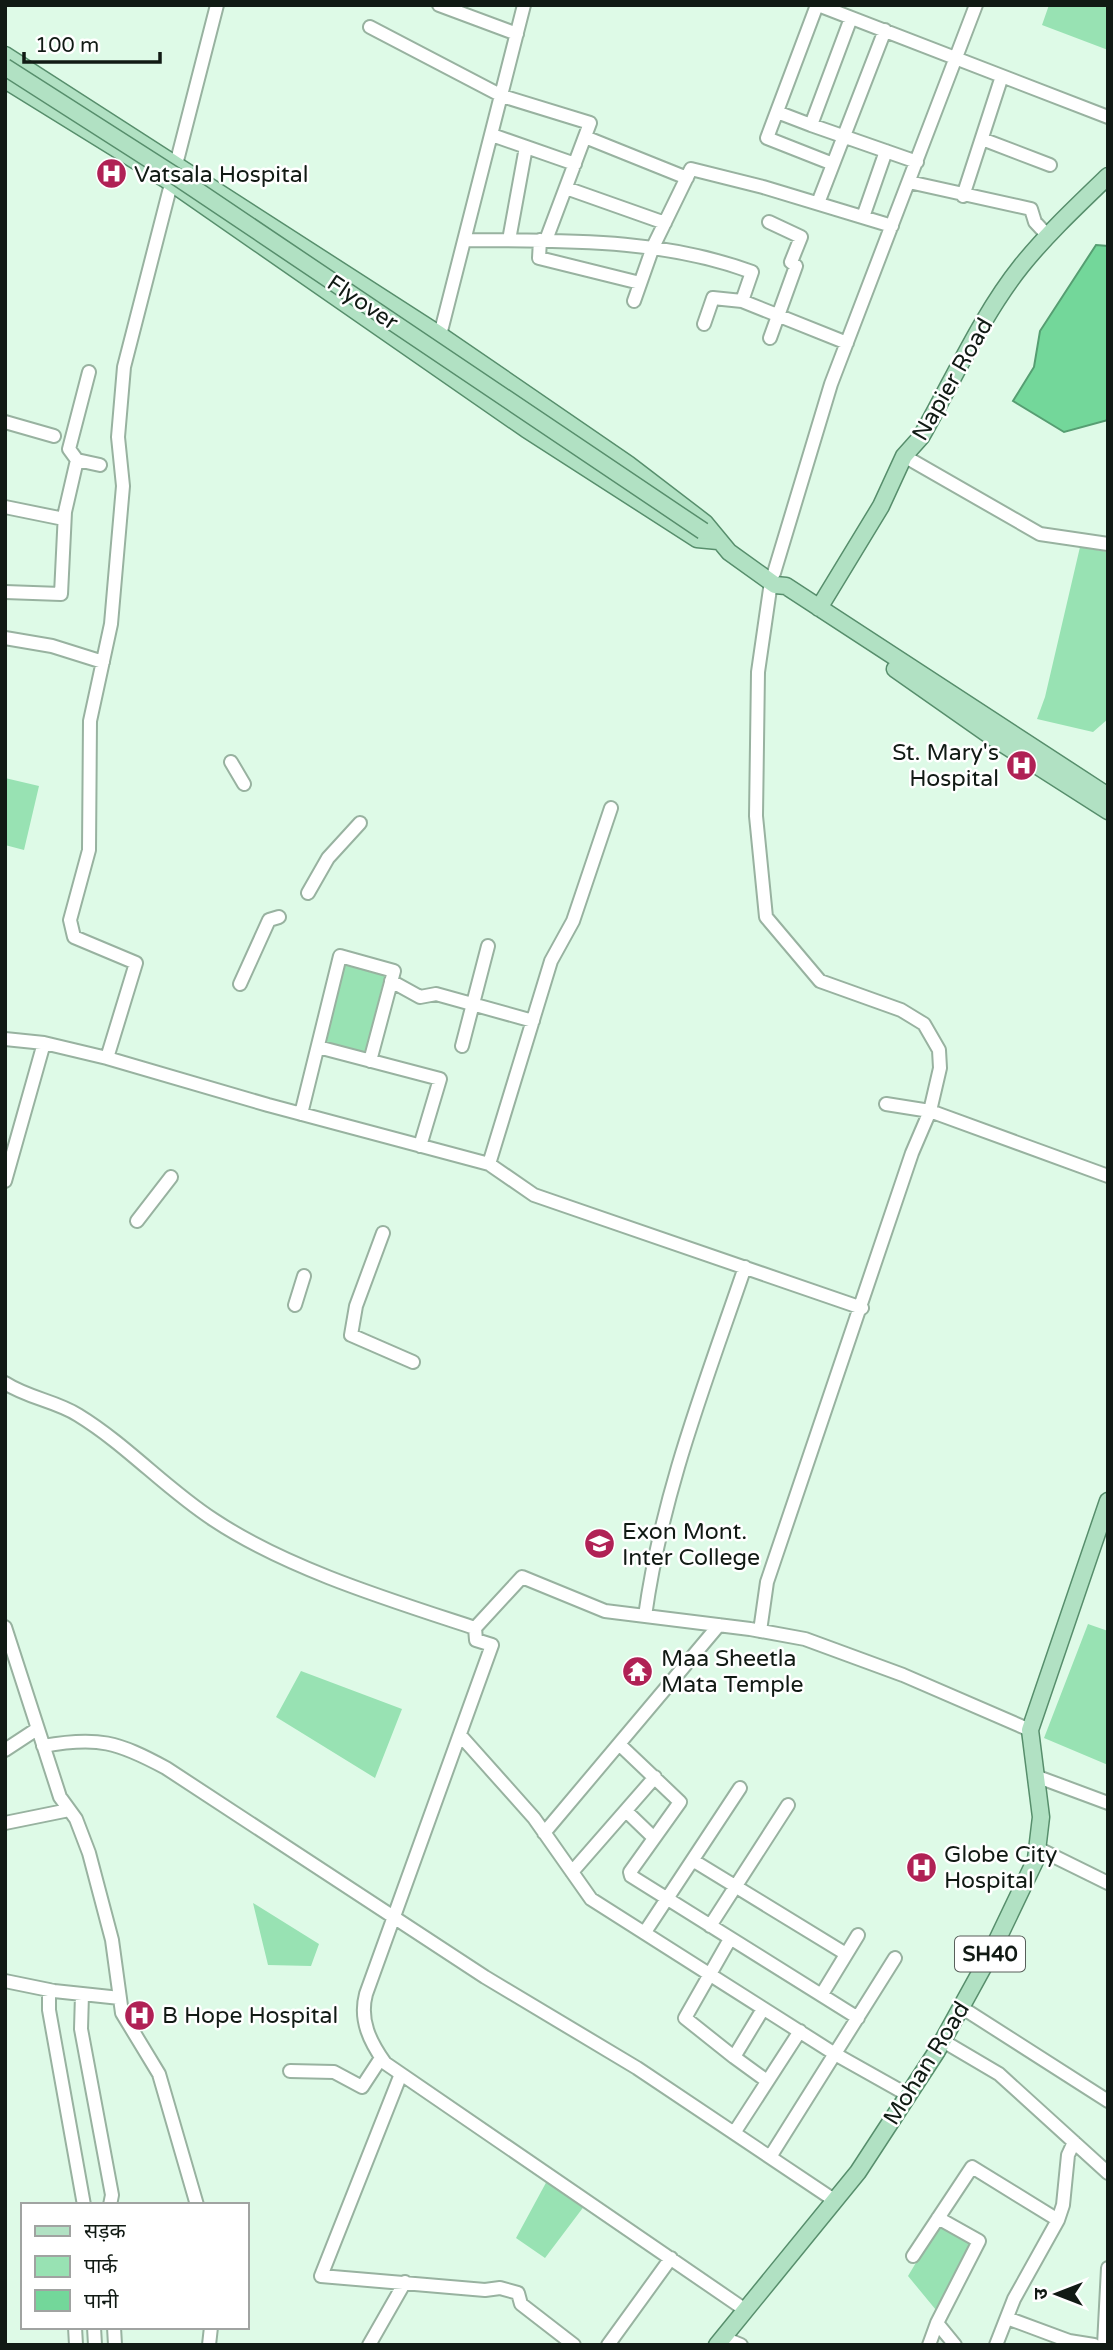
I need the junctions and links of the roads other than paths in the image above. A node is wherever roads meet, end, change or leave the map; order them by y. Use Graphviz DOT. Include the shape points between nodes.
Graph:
graph roads {
  1 [pos="217,5"];
  2 [pos="439,5"];
  3 [pos="524,5"];
  4 [pos="976,5"];
  5 [pos="821,6"];
  6 [pos="851,18"];
  7 [pos="370,27"];
  8 [pos="885,30"];
  9 [pos="517,34"];
  10 [pos="5,55"];
  11 [pos="957,58"];
  12 [pos="5,67"];
  13 [pos="1002,76"];
  14 [pos="5,80"];
  15 [pos="502,96"];
  16 [pos="777,112"];
  17 [pos="1108,117"];
  18 [pos="811,125"];
  19 [pos="492,135"];
  20 [pos="844,136"];
  21 [pos="585,137"];
  22 [pos="982,139"];
  23 [pos="526,147"];
  24 [pos="886,151"];
  25 [pos="917,162"];
  26 [pos="575,164"];
  27 [pos="833,164"];
  28 [pos="1050,164"];
  29 [pos="1108,168"];
  30 [pos="172,174"];
  31 [pos="1108,176"];
  32 [pos="687,178"];
  33 [pos="909,182"];
  34 [pos="566,188"];
  35 [pos="962,196"];
  36 [pos="818,203"];
  37 [pos="863,217"];
  38 [pos="769,222"];
  39 [pos="664,223"];
  40 [pos="892,226"];
  41 [pos="1046,233"];
  42 [pos="466,240"];
  43 [pos="509,240"];
  44 [pos="543,240"];
  45 [pos="653,247"];
  46 [pos="640,283"];
  47 [pos="634,301"];
  48 [pos="742,302"];
  49 [pos="778,316"];
  50 [pos="704,324"];
  51 [pos="440,335"];
  52 [pos="770,338"];
  53 [pos="847,344"];
  54 [pos="423,357"];
  55 [pos="89,372"];
  56 [pos="5,422"];
  57 [pos="54,436"];
  58 [pos="904,456"];
  59 [pos="77,460"];
  60 [pos="100,465"];
  61 [pos="5,507"];
  62 [pos="64,519"];
  63 [pos="721,543"];
  64 [pos="1108,544"];
  65 [pos="777,580"];
  66 [pos="5,592"];
  67 [pos="822,604"];
  68 [pos="5,638"];
  69 [pos="884,650"];
  70 [pos="103,662"];
  71 [pos="231,762"];
  72 [pos="244,784"];
  73 [pos="1108,785"];
  74 [pos="1108,796"];
  75 [pos="611,808"];
  76 [pos="1108,811"];
  77 [pos="360,823"];
  78 [pos="308,893"];
  79 [pos="279,917"];
  80 [pos="488,947"];
  81 [pos="391,981"];
  82 [pos="240,984"];
  83 [pos="473,1004"];
  84 [pos="533,1021"];
  85 [pos="5,1039"];
  86 [pos="44,1044"];
  87 [pos="462,1046"];
  88 [pos="318,1047"];
  89 [pos="107,1058"];
  90 [pos="370,1061"];
  91 [pos="886,1104"];
  92 [pos="930,1111"];
  93 [pos="302,1114"];
  94 [pos="420,1146"];
  95 [pos="489,1164"];
  96 [pos="1108,1176"];
  97 [pos="171,1177"];
  98 [pos="5,1181"];
  99 [pos="137,1221"];
  100 [pos="383,1233"];
  101 [pos="745,1268"];
  102 [pos="304,1276"];
  103 [pos="295,1305"];
  104 [pos="862,1308"];
  105 [pos="413,1362"];
  106 [pos="5,1383"];
  107 [pos="1108,1501"];
  108 [pos="645,1616"];
  109 [pos="719,1625"];
  110 [pos="5,1627"];
  111 [pos="475,1628"];
  112 [pos="760,1631"];
  113 [pos="37,1729"];
  114 [pos="1030,1730"];
  115 [pos="460,1735"];
  116 [pos="619,1744"];
  117 [pos="43,1746"];
  118 [pos="5,1750"];
  119 [pos="656,1777"];
  120 [pos="1038,1777"];
  121 [pos="740,1788"];
  122 [pos="1108,1803"];
  123 [pos="788,1805"];
  124 [pos="69,1810"];
  125 [pos="626,1811"];
  126 [pos="5,1823"];
  127 [pos="544,1833"];
  128 [pos="654,1838"];
  129 [pos="1037,1848"];
  130 [pos="694,1861"];
  131 [pos="572,1872"];
  132 [pos="1108,1883"];
  133 [pos="736,1886"];
  134 [pos="667,1899"];
  135 [pos="394,1916"];
  136 [pos="710,1926"];
  137 [pos="645,1932"];
  138 [pos="858,1935"];
  139 [pos="730,1939"];
  140 [pos="846,1954"];
  141 [pos="895,1958"];
  142 [pos="710,1973"];
  143 [pos="5,1980"];
  144 [pos="49,1990"];
  145 [pos="82,1994"];
  146 [pos="822,1994"];
  147 [pos="120,1997"];
  148 [pos="961,2007"];
  149 [pos="763,2009"];
  150 [pos="858,2018"];
  151 [pos="800,2031"];
  152 [pos="943,2041"];
  153 [pos="835,2054"];
  154 [pos="734,2057"];
  155 [pos="381,2058"];
  156 [pos="290,2071"];
  157 [pos="401,2074"];
  158 [pos="767,2081"];
  159 [pos="908,2095"];
  160 [pos="1108,2101"];
  161 [pos="734,2133"];
  162 [pos="1074,2142"];
  163 [pos="770,2157"];
  164 [pos="1108,2173"];
  165 [pos="834,2200"];
  166 [pos="84,2203"];
  167 [pos="110,2203"];
  168 [pos="196,2203"];
  169 [pos="938,2218"];
  170 [pos="1058,2220"];
  171 [pos="913,2256"];
  172 [pos="671,2258"];
  173 [pos="1108,2271"];
  174 [pos="405,2282"];
  175 [pos="744,2309"];
  176 [pos="1007,2318"];
  177 [pos="937,2323"];
  178 [pos="720,2341"];
  179 [pos="1103,2342"];
  180 [pos="369,2345"];
  181 [pos="574,2345"];
  182 [pos="608,2345"];
  183 [pos="741,2345"];
  184 [pos="929,2345"];
  185 [pos="955,2345"];
  186 [pos="996,2345"];
  1 -- 30 [label="street"];
  2 -- 9 [label="street"];
  3 -- 9 [label="street"];
  4 -- 11 [label="street"];
  5 -- 6 [label="street"];
  5 -- 16 [label="street"];
  6 -- 8 [label="street"];
  6 -- 18 [label="street"];
  7 -- 15 [label="street"];
  8 -- 11 [label="street"];
  8 -- 20 [label="street"];
  9 -- 15 [label="street"];
  10 -- 30 [label="main road"];
  11 -- 13 [label="street"];
  11 -- 25 [label="street"];
  12 -- 63 [label="main road, Flyover, bridge" via="177,177"];
  13 -- 17 [label="street"];
  13 -- 22 [label="street"];
  14 -- 30 [label="main road"];
  15 -- 19 [label="street"];
  15 -- 21 [label="street" via="590,123"];
  16 -- 18 [label="street"];
  16 -- 27 [label="street" via="768,138"];
  18 -- 20 [label="street"];
  19 -- 23 [label="street"];
  19 -- 42 [label="street"];
  20 -- 24 [label="street"];
  20 -- 27 [label="street"];
  21 -- 26 [label="street"];
  21 -- 32 [label="street"];
  22 -- 28 [label="street"];
  22 -- 35 [label="street"];
  23 -- 26 [label="street"];
  23 -- 43 [label="street"];
  24 -- 25 [label="street"];
  24 -- 37 [label="street"];
  25 -- 33 [label="street"];
  26 -- 34 [label="street"];
  27 -- 36 [label="street"];
  29 -- 41 [label="main road"];
  30 -- 51 [label="main road"];
  30 -- 54 [label="main road"];
  30 -- 70 [label="street" via="124,367 118,437 123,486 111,624"];
  31 -- 41 [label="main road, Napier Road"];
  32 -- 36 [label="street" via="691,169"];
  32 -- 39 [label="street"];
  33 -- 35 [label="street"];
  33 -- 40 [label="street"];
  34 -- 39 [label="street"];
  34 -- 44 [label="street"];
  35 -- 41 [label="street" via="1031,209"];
  36 -- 37 [label="street"];
  37 -- 40 [label="street"];
  38 -- 49 [label="street" via="801,237"];
  39 -- 45 [label="street"];
  40 -- 53 [label="street"];
  41 -- 58 [label="main road, Napier Road" via="1001,295 921,438"];
  42 -- 43 [label="street"];
  42 -- 51 [label="street"];
  43 -- 44 [label="street"];
  44 -- 45 [label="street"];
  44 -- 46 [label="street" via="539,258"];
  45 -- 46 [label="street"];
  45 -- 48 [label="street" via="712,257 752,272"];
  46 -- 47 [label="street"];
  48 -- 49 [label="street"];
  48 -- 50 [label="street" via="713,298"];
  49 -- 52 [label="street"];
  49 -- 53 [label="street"];
  51 -- 54 [label="street"];
  51 -- 63 [label="main road" via="628,464 705,523"];
  53 -- 65 [label="street" via="831,384"];
  54 -- 63 [label="main road" via="697,539"];
  55 -- 59 [label="street" via="69,449"];
  56 -- 57 [label="street"];
  58 -- 64 [label="street" via="1040,534"];
  58 -- 67 [label="main road, Napier Road" via="881,506"];
  59 -- 60 [label="street"];
  59 -- 62 [label="street"];
  61 -- 62 [label="street"];
  62 -- 66 [label="street" via="61,594"];
  63 -- 65 [label="main road"];
  65 -- 67 [label="main road"];
  65 -- 92 [label="street" via="758,672 756,817 766,917 820,981 901,1010 924,1024 940,1056"];
  67 -- 69 [label="main road"];
  68 -- 70 [label="street"];
  69 -- 73 [label="main road" via="899,650"];
  69 -- 74 [label="main road"];
  69 -- 76 [label="main road" via="891,666"];
  70 -- 89 [label="street" via="90,721 89,850 70,920 74,937 136,963"];
  71 -- 72 [label="street"];
  75 -- 84 [label="street" via="573,921 551,961"];
  77 -- 78 [label="street" via="328,858"];
  79 -- 82 [label="street" via="269,920"];
  80 -- 83 [label="street"];
  81 -- 83 [label="street" via="420,997 436,994"];
  81 -- 88 [label="street" via="394,971 340,956"];
  81 -- 90 [label="street"];
  83 -- 84 [label="street"];
  83 -- 87 [label="street"];
  84 -- 95 [label="street"];
  85 -- 86 [label="street"];
  86 -- 89 [label="street"];
  86 -- 98 [label="street"];
  88 -- 90 [label="street"];
  88 -- 93 [label="street"];
  89 -- 93 [label="street"];
  90 -- 94 [label="street" via="440,1079"];
  91 -- 92 [label="street"];
  92 -- 96 [label="street"];
  92 -- 104 [label="street"];
  93 -- 94 [label="street"];
  94 -- 95 [label="street"];
  95 -- 101 [label="street" via="534,1195"];
  97 -- 99 [label="street"];
  100 -- 105 [label="street" via="356,1306 351,1335"];
  101 -- 104 [label="street"];
  101 -- 108 [label="street" via="673,1475"];
  102 -- 103 [label="street"];
  104 -- 112 [label="street" via="768,1582"];
  106 -- 111 [label="street" via="76,1413 213,1520 382,1598"];
  107 -- 114 [label="main road, Mohan Road / SH40"];
  108 -- 109 [label="street"];
  108 -- 111 [label="street" via="605,1611 522,1577"];
  109 -- 112 [label="street"];
  109 -- 116 [label="street"];
  110 -- 113 [label="street"];
  111 -- 115 [label="street" via="476,1640 492,1645"];
  112 -- 114 [label="street" via="805,1639"];
  113 -- 117 [label="street"];
  113 -- 118 [label="street"];
  114 -- 120 [label="main road, Mohan Road / SH40"];
  115 -- 127 [label="street"];
  115 -- 135 [label="street"];
  116 -- 119 [label="street"];
  116 -- 127 [label="street"];
  117 -- 124 [label="street"];
  117 -- 135 [label="street" via="78,1740 128,1747"];
  119 -- 125 [label="street"];
  119 -- 128 [label="street" via="680,1804"];
  120 -- 122 [label="street"];
  120 -- 129 [label="main road, Mohan Road / SH40" via="1041,1817"];
  121 -- 130 [label="street"];
  123 -- 133 [label="street"];
  124 -- 126 [label="street"];
  124 -- 147 [label="street" via="89,1853 112,1940"];
  125 -- 128 [label="street"];
  125 -- 131 [label="street"];
  127 -- 131 [label="street"];
  128 -- 134 [label="street" via="630,1875"];
  129 -- 132 [label="street"];
  129 -- 148 [label="main road, Mohan Road / SH40" via="996,1943"];
  130 -- 133 [label="street"];
  130 -- 134 [label="street"];
  131 -- 137 [label="street" via="591,1899"];
  133 -- 136 [label="street"];
  133 -- 140 [label="street"];
  134 -- 136 [label="street"];
  134 -- 137 [label="street"];
  135 -- 155 [label="street" via="362,2009 367,2033"];
  135 -- 161 [label="street"];
  136 -- 139 [label="street"];
  137 -- 142 [label="street"];
  138 -- 140 [label="street"];
  139 -- 142 [label="street"];
  139 -- 146 [label="street"];
  140 -- 146 [label="street"];
  141 -- 150 [label="street"];
  142 -- 149 [label="street"];
  142 -- 154 [label="street" via="685,2018"];
  143 -- 144 [label="street"];
  144 -- 145 [label="street"];
  144 -- 166 [label="street"];
  145 -- 147 [label="street"];
  145 -- 167 [label="street" via="81,2029"];
  146 -- 150 [label="street"];
  147 -- 168 [label="street" via="129,2028 159,2074"];
  148 -- 152 [label="main road, Mohan Road / SH40"];
  148 -- 160 [label="street"];
  149 -- 151 [label="street"];
  149 -- 154 [label="street"];
  150 -- 153 [label="street"];
  151 -- 153 [label="street"];
  151 -- 158 [label="street"];
  152 -- 159 [label="main road, Mohan Road / SH40"];
  152 -- 162 [label="street" via="999,2074"];
  153 -- 159 [label="street"];
  153 -- 163 [label="street"];
  154 -- 158 [label="street"];
  155 -- 156 [label="street" via="362,2087 334,2073"];
  155 -- 157 [label="street"];
  157 -- 172 [label="street"];
  157 -- 174 [label="street" via="321,2276"];
  158 -- 161 [label="street"];
  159 -- 165 [label="main road, Mohan Road / SH40"];
  161 -- 163 [label="street"];
  162 -- 164 [label="street"];
  162 -- 170 [label="street"];
  163 -- 165 [label="street"];
  165 -- 175 [label="main road, Mohan Road / SH40"];
  169 -- 170 [label="street" via="972,2166"];
  169 -- 171 [label="street"];
  169 -- 177 [label="street" via="979,2241"];
  170 -- 176 [label="street"];
  172 -- 175 [label="street"];
  172 -- 182 [label="street"];
  173 -- 179 [label="street"];
  174 -- 180 [label="street"];
  174 -- 181 [label="street" via="518,2293 521,2304"];
  175 -- 178 [label="main road, Mohan Road / SH40"];
  176 -- 179 [label="street" via="1069,2341"];
  176 -- 186 [label="street"];
  177 -- 184 [label="street"];
  177 -- 185 [label="street"];
  178 -- 183 [label="street"];
}
